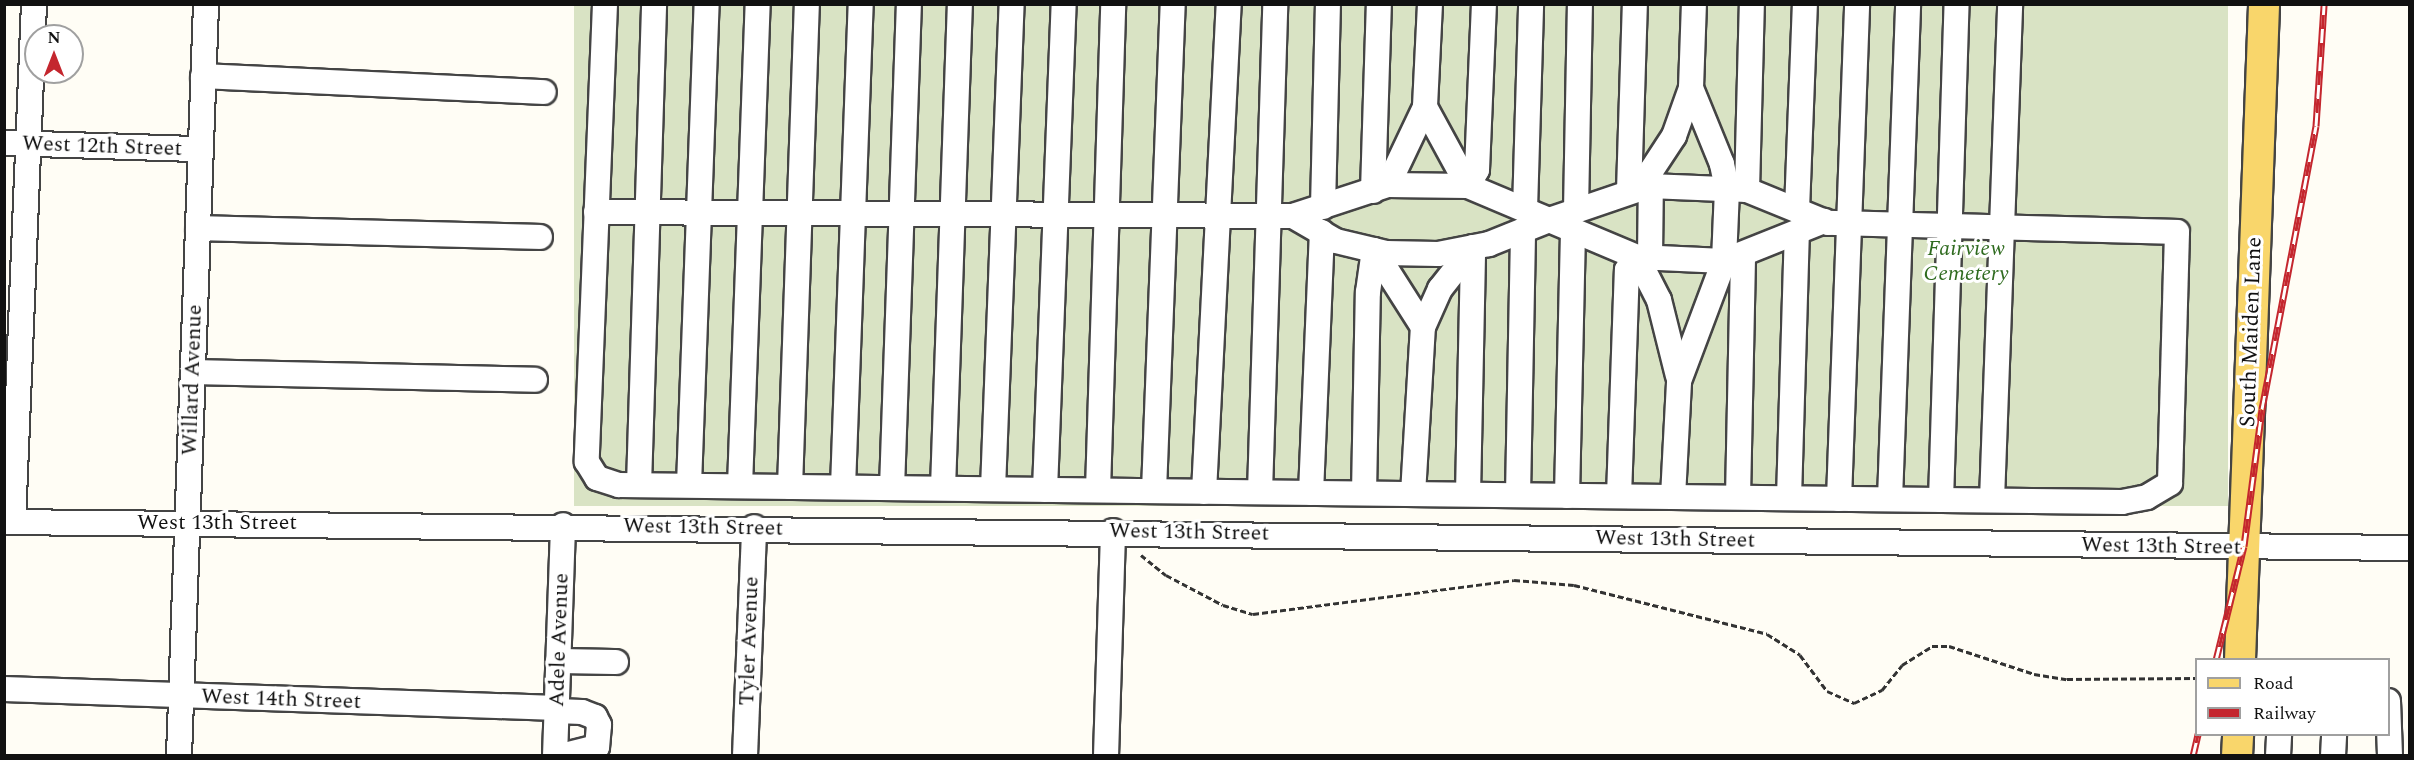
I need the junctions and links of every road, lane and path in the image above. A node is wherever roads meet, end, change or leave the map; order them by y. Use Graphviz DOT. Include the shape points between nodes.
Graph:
graph roads {
  1 [pos="34,4"];
  2 [pos="206,4"];
  3 [pos="605,4"];
  4 [pos="654,4"];
  5 [pos="707,4"];
  6 [pos="758,4"];
  7 [pos="807,4"];
  8 [pos="861,4"];
  9 [pos="909,4"];
  10 [pos="960,4"];
  11 [pos="1012,4"];
  12 [pos="1064,4"];
  13 [pos="1113,4"];
  14 [pos="1173,4"];
  15 [pos="1229,4"];
  16 [pos="1275,4"];
  17 [pos="1328,4"];
  18 [pos="1379,4"];
  19 [pos="1430,4"];
  20 [pos="1484,4"];
  21 [pos="1531,4"];
  22 [pos="1580,4"];
  23 [pos="1635,4"];
  24 [pos="1694,4"];
  25 [pos="1752,4"];
  26 [pos="1805,4"];
  27 [pos="1857,4"];
  28 [pos="1908,4"];
  29 [pos="1957,4"];
  30 [pos="2010,4"];
  31 [pos="2264,4"];
  32 [pos="203,76"];
  33 [pos="1691,88"];
  34 [pos="544,92"];
  35 [pos="1425,107"];
  36 [pos="4,143"];
  37 [pos="28,144"];
  38 [pos="200,149"];
  39 [pos="1468,186"];
  40 [pos="1380,188"];
  41 [pos="1639,189"];
  42 [pos="1737,189"];
  43 [pos="1323,207"];
  44 [pos="596,212"];
  45 [pos="648,212"];
  46 [pos="698,212"];
  47 [pos="750,212"];
  48 [pos="801,213"];
  49 [pos="855,213"];
  50 [pos="904,213"];
  51 [pos="955,214"];
  52 [pos="1002,214"];
  53 [pos="1056,214"];
  54 [pos="1105,215"];
  55 [pos="1167,215"];
  56 [pos="1220,216"];
  57 [pos="1281,216"];
  58 [pos="1524,220"];
  59 [pos="1575,220"];
  60 [pos="1797,222"];
  61 [pos="1850,223"];
  62 [pos="1900,225"];
  63 [pos="1949,226"];
  64 [pos="2001,227"];
  65 [pos="198,228"];
  66 [pos="1322,232"];
  67 [pos="540,237"];
  68 [pos="1473,247"];
  69 [pos="1374,250"];
  70 [pos="1643,257"];
  71 [pos="1733,259"];
  72 [pos="1423,327"];
  73 [pos="193,372"];
  74 [pos="535,380"];
  75 [pos="1679,381"];
  76 [pos="639,485"];
  77 [pos="689,485"];
  78 [pos="740,486"];
  79 [pos="790,487"];
  80 [pos="843,487"];
  81 [pos="892,488"];
  82 [pos="943,488"];
  83 [pos="993,489"];
  84 [pos="1045,490"];
  85 [pos="1098,490"];
  86 [pos="1154,491"];
  87 [pos="1204,492"];
  88 [pos="1260,492"];
  89 [pos="1311,493"];
  90 [pos="1364,493"];
  91 [pos="1413,494"];
  92 [pos="1468,494"];
  93 [pos="1518,495"];
  94 [pos="1567,496"];
  95 [pos="1619,496"];
  96 [pos="1673,497"];
  97 [pos="1738,497"];
  98 [pos="1790,498"];
  99 [pos="1839,499"];
  100 [pos="1890,499"];
  101 [pos="1941,500"];
  102 [pos="1992,501"];
  103 [pos="9,522"];
  104 [pos="188,523"];
  105 [pos="563,525"];
  106 [pos="754,527"];
  107 [pos="1112,536"];
  108 [pos="2409,537"];
  109 [pos="2244,546"];
  110 [pos="2373,546"];
  111 [pos="2409,548"];
  112 [pos="2241,658"];
  113 [pos="558,661"];
  114 [pos="616,662"];
  115 [pos="2195,678"];
  116 [pos="4,689"];
  117 [pos="180,695"];
  118 [pos="556,710"];
  119 [pos="2238,736"];
  120 [pos="2279,736"];
  121 [pos="2334,736"];
  122 [pos="2389,736"];
  123 [pos="178,756"];
  124 [pos="555,756"];
  125 [pos="562,756"];
  126 [pos="745,756"];
  127 [pos="1106,756"];
  128 [pos="2237,756"];
  129 [pos="2278,756"];
  130 [pos="2333,756"];
  131 [pos="2390,756"];
  1 -- 37 [label="street"];
  2 -- 32 [label="street, Willard Avenue"];
  3 -- 44 [label="street"];
  4 -- 45 [label="street"];
  5 -- 46 [label="street"];
  6 -- 47 [label="street"];
  7 -- 48 [label="street"];
  8 -- 49 [label="street"];
  9 -- 50 [label="street"];
  10 -- 51 [label="street"];
  11 -- 52 [label="street"];
  12 -- 53 [label="street"];
  13 -- 54 [label="street"];
  14 -- 55 [label="street"];
  15 -- 56 [label="street"];
  16 -- 57 [label="street"];
  17 -- 43 [label="street"];
  18 -- 40 [label="street"];
  19 -- 35 [label="street"];
  20 -- 39 [label="street" via="1477,170"];
  21 -- 58 [label="street"];
  22 -- 59 [label="street"];
  23 -- 41 [label="street"];
  24 -- 33 [label="street"];
  25 -- 42 [label="street"];
  26 -- 60 [label="street"];
  27 -- 61 [label="street"];
  28 -- 62 [label="street"];
  29 -- 63 [label="street"];
  30 -- 64 [label="street"];
  31 -- 109 [label="main road, South Maiden Lane"];
  32 -- 34 [label="street"];
  32 -- 38 [label="street, Willard Avenue"];
  33 -- 41 [label="street" via="1674,135"];
  33 -- 42 [label="street" via="1722,164"];
  35 -- 39 [label="street"];
  35 -- 40 [label="street"];
  36 -- 37 [label="street, West 12th Street"];
  37 -- 38 [label="street, West 12th Street"];
  37 -- 103 [label="street"];
  38 -- 65 [label="street, Willard Avenue"];
  39 -- 40 [label="street"];
  39 -- 58 [label="street"];
  40 -- 43 [label="street"];
  41 -- 42 [label="street"];
  41 -- 59 [label="street"];
  41 -- 70 [label="street"];
  42 -- 60 [label="street"];
  42 -- 71 [label="street"];
  43 -- 57 [label="street"];
  44 -- 45 [label="street"];
  44 -- 76 [label="street" via="587,462 597,478"];
  45 -- 46 [label="street"];
  45 -- 76 [label="street"];
  46 -- 47 [label="street"];
  46 -- 77 [label="street"];
  47 -- 48 [label="street"];
  47 -- 78 [label="street"];
  48 -- 49 [label="street"];
  48 -- 79 [label="street"];
  49 -- 50 [label="street"];
  49 -- 80 [label="street"];
  50 -- 51 [label="street"];
  50 -- 81 [label="street"];
  51 -- 52 [label="street"];
  51 -- 82 [label="street"];
  52 -- 53 [label="street"];
  52 -- 83 [label="street"];
  53 -- 54 [label="street"];
  53 -- 84 [label="street"];
  54 -- 55 [label="street"];
  54 -- 85 [label="street"];
  55 -- 56 [label="street"];
  55 -- 86 [label="street"];
  56 -- 57 [label="street"];
  56 -- 87 [label="street"];
  57 -- 66 [label="street"];
  57 -- 88 [label="street"];
  58 -- 59 [label="street"];
  58 -- 68 [label="street"];
  58 -- 93 [label="street"];
  59 -- 70 [label="street"];
  59 -- 94 [label="street"];
  60 -- 61 [label="street"];
  60 -- 71 [label="street"];
  60 -- 98 [label="street"];
  61 -- 62 [label="street"];
  61 -- 99 [label="street"];
  62 -- 63 [label="street"];
  62 -- 100 [label="street"];
  63 -- 64 [label="street"];
  63 -- 101 [label="street"];
  64 -- 102 [label="street"];
  64 -- 102 [label="street" via="2177,232 2170,483 2147,497 2122,502"];
  65 -- 67 [label="street"];
  65 -- 73 [label="street, Willard Avenue"];
  66 -- 69 [label="street"];
  66 -- 89 [label="street"];
  68 -- 69 [label="street" via="1438,255"];
  68 -- 72 [label="street" via="1440,289"];
  68 -- 92 [label="street"];
  69 -- 72 [label="street"];
  69 -- 90 [label="street" via="1368,292"];
  70 -- 71 [label="street"];
  70 -- 75 [label="street" via="1659,300"];
  70 -- 95 [label="street" via="1627,270"];
  71 -- 75 [label="street"];
  71 -- 97 [label="street"];
  72 -- 91 [label="street"];
  73 -- 74 [label="street"];
  73 -- 104 [label="street, Willard Avenue"];
  75 -- 96 [label="street"];
  76 -- 77 [label="street"];
  77 -- 78 [label="street"];
  78 -- 79 [label="street"];
  79 -- 80 [label="street"];
  80 -- 81 [label="street"];
  81 -- 82 [label="street"];
  82 -- 83 [label="street"];
  83 -- 84 [label="street"];
  84 -- 85 [label="street"];
  85 -- 86 [label="street"];
  86 -- 87 [label="street"];
  87 -- 88 [label="street"];
  88 -- 89 [label="street"];
  89 -- 90 [label="street"];
  90 -- 91 [label="street"];
  91 -- 92 [label="street"];
  92 -- 93 [label="street"];
  93 -- 94 [label="street"];
  94 -- 95 [label="street"];
  95 -- 96 [label="street"];
  96 -- 97 [label="street"];
  97 -- 98 [label="street"];
  98 -- 99 [label="street"];
  99 -- 100 [label="street"];
  100 -- 101 [label="street"];
  101 -- 102 [label="street"];
  103 -- 104 [label="street, West 13th Street"];
  104 -- 105 [label="street, West 13th Street"];
  104 -- 117 [label="street, Willard Avenue"];
  105 -- 106 [label="street, West 13th Street"];
  105 -- 113 [label="street, Adele Avenue"];
  106 -- 107 [label="street, West 13th Street"];
  106 -- 126 [label="street, Tyler Avenue"];
  107 -- 109 [label="street, West 13th Street"];
  107 -- 115 [label="path" via="1223,605 1253,614 1514,580 1574,585 1767,634 1800,655 1827,691 1854,703 1882,690 1902,664 1932,646 1949,646 2034,674 2067,679"];
  107 -- 127 [label="street"];
  108 -- 110 [label="street, West 13th Street"];
  109 -- 110 [label="street, West 13th Street"];
  109 -- 112 [label="main road, South Maiden Lane"];
  110 -- 111 [label="street, West 13th Street"];
  113 -- 114 [label="street"];
  113 -- 118 [label="street, Adele Avenue"];
  116 -- 117 [label="street, West 14th Street"];
  117 -- 118 [label="street, West 14th Street"];
  117 -- 123 [label="street, Willard Avenue"];
  118 -- 124 [label="street, Adele Avenue"];
  118 -- 125 [label="street, West 14th Street" via="582,712 595,717 599,725 597,747"];
  119 -- 128 [label="main road"];
  120 -- 129 [label="street"];
  121 -- 130 [label="street"];
  122 -- 131 [label="street"];
}
